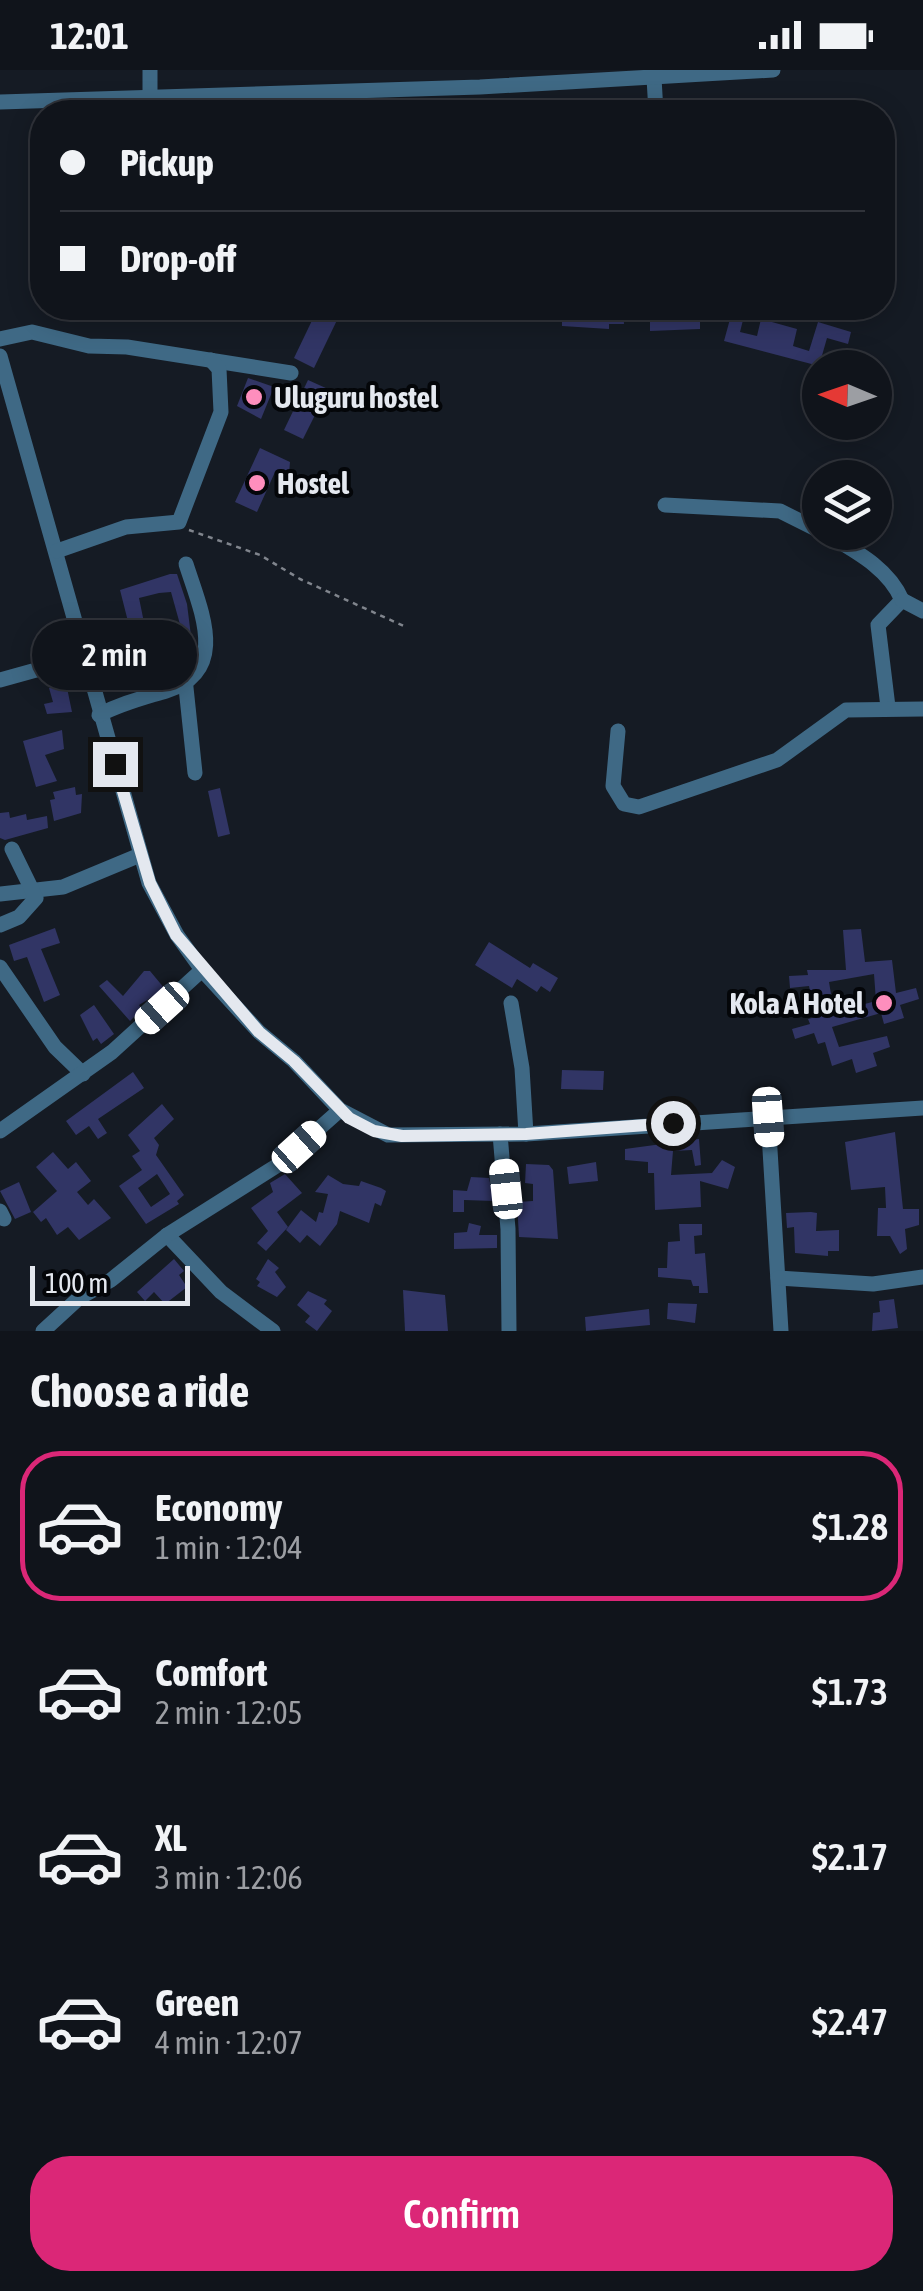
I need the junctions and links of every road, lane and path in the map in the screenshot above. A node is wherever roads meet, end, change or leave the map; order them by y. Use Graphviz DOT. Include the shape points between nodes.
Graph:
graph roads {
  1 [pos="150,70"];
  2 [pos="480,70"];
  3 [pos="773,70"];
  4 [pos="654,78"];
  5 [pos="480,88"];
  6 [pos="150,95"];
  7 [pos="43,100"];
  8 [pos="655,100"];
  9 [pos="30,101"];
  10 [pos="0,102"];
  11 [pos="0,339"];
  12 [pos="0,356"];
  13 [pos="211,360"];
  14 [pos="291,373"];
  15 [pos="665,505"];
  16 [pos="802,522"];
  17 [pos="173,525"];
  18 [pos="853,550"];
  19 [pos="57,551"];
  20 [pos="186,564"];
  21 [pos="902,600"];
  22 [pos="923,611"];
  23 [pos="406,627"];
  24 [pos="83,657"];
  25 [pos="186,678"];
  26 [pos="0,680"];
  27 [pos="888,707"];
  28 [pos="923,709"];
  29 [pos="100,714"];
  30 [pos="618,731"];
  31 [pos="195,773"];
  32 [pos="12,850"];
  33 [pos="140,855"];
  34 [pos="34,890"];
  35 [pos="0,894"];
  36 [pos="0,926"];
  37 [pos="0,966"];
  38 [pos="202,970"];
  39 [pos="511,1003"];
  40 [pos="83,1074"];
  41 [pos="923,1108"];
  42 [pos="340,1110"];
  43 [pos="768,1117"];
  44 [pos="0,1131"];
  45 [pos="500,1134"];
  46 [pos="526,1134"];
  47 [pos="167,1235"];
  48 [pos="923,1277"];
  49 [pos="778,1278"];
  50 [pos="43,1331"];
  51 [pos="273,1331"];
  52 [pos="509,1331"];
  53 [pos="781,1331"];
  1 -- 6 [label="street"];
  2 -- 5 [label="street"];
  3 -- 4 [label="street"];
  4 -- 5 [label="street"];
  4 -- 8 [label="street"];
  5 -- 6 [label="street"];
  6 -- 7 [label="street"];
  9 -- 10 [label="street"];
  11 -- 13 [label="street" via="32,332 89,346"];
  12 -- 19 [label="street"];
  13 -- 14 [label="street"];
  13 -- 17 [label="street" via="219,369 221,412 184,512"];
  15 -- 16 [label="street" via="780,511"];
  17 -- 19 [label="street" via="126,527"];
  17 -- 23 [label="path" via="260,555"];
  18 -- 21 [label="street"];
  19 -- 24 [label="street"];
  20 -- 25 [label="street" via="207,653 201,670"];
  21 -- 22 [label="street"];
  21 -- 27 [label="street" via="878,625"];
  24 -- 26 [label="street"];
  24 -- 29 [label="street"];
  25 -- 29 [label="street"];
  25 -- 31 [label="street"];
  27 -- 28 [label="street"];
  27 -- 30 [label="street" via="846,710 777,760 640,807 624,804 613,786"];
  29 -- 33 [label="street"];
  32 -- 34 [label="street"];
  33 -- 34 [label="street" via="70,885"];
  33 -- 38 [label="street" via="162,909"];
  34 -- 35 [label="street"];
  34 -- 36 [label="street" via="30,908"];
  37 -- 40 [label="street" via="54,1047"];
  38 -- 40 [label="street"];
  38 -- 42 [label="street"];
  39 -- 46 [label="street"];
  40 -- 44 [label="street"];
  41 -- 43 [label="street"];
  42 -- 45 [label="street" via="388,1135"];
  42 -- 47 [label="street" via="278,1165"];
  43 -- 46 [label="street"];
  43 -- 49 [label="street"];
  45 -- 46 [label="street"];
  45 -- 52 [label="street"];
  47 -- 50 [label="street"];
  47 -- 51 [label="street" via="220,1292"];
  48 -- 49 [label="street" via="874,1284"];
  49 -- 53 [label="street"];
}
